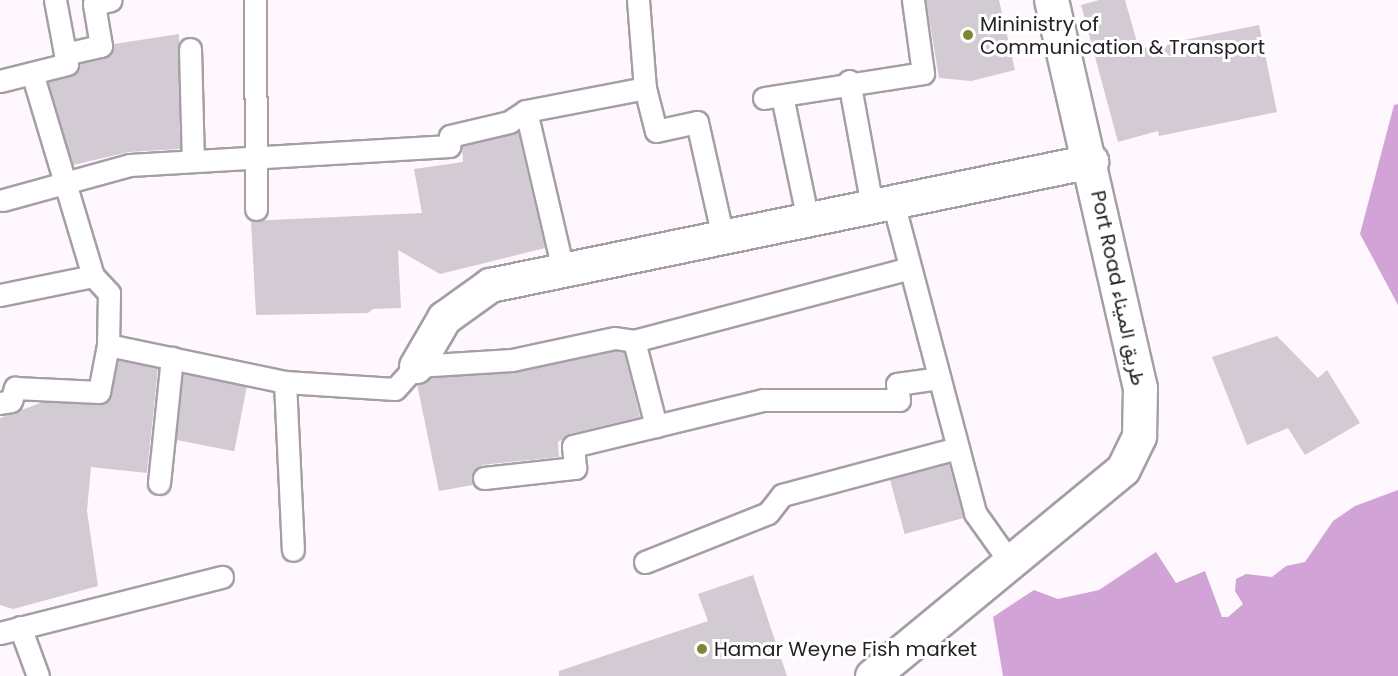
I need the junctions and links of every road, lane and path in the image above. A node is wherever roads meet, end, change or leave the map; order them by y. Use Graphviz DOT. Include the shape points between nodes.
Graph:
graph roads {
  1 [pos="55,0"];
  2 [pos="111,0"];
  3 [pos="255,0"];
  4 [pos="638,0"];
  5 [pos="913,0"];
  6 [pos="1051,0"];
  7 [pos="190,49"];
  8 [pos="65,54"];
  9 [pos="32,73"];
  10 [pos="0,81"];
  11 [pos="849,81"];
  12 [pos="645,88"];
  13 [pos="526,111"];
  14 [pos="256,154"];
  15 [pos="193,160"];
  16 [pos="1091,161"];
  17 [pos="66,181"];
  18 [pos="3,200"];
  19 [pos="883,204"];
  20 [pos="256,209"];
  21 [pos="808,220"];
  22 [pos="723,237"];
  23 [pos="910,268"];
  24 [pos="563,270"];
  25 [pos="93,276"];
  26 [pos="0,295"];
  27 [pos="634,341"];
  28 [pos="108,345"];
  29 [pos="172,358"];
  30 [pos="416,366"];
  31 [pos="939,378"];
  32 [pos="285,382"];
  33 [pos="0,403"];
  34 [pos="656,426"];
  35 [pos="958,448"];
  36 [pos="484,478"];
  37 [pos="159,483"];
  38 [pos="292,550"];
  39 [pos="645,562"];
  40 [pos="1012,565"];
  41 [pos="222,577"];
  42 [pos="6,629"];
  43 [pos="38,676"];
  44 [pos="872,676"];
  1 -- 8 [label="lane"];
  2 -- 8 [label="lane" via="94,4 100,46"];
  3 -- 14 [label="lane"];
  4 -- 12 [label="lane"];
  5 -- 11 [label="lane" via="923,73"];
  6 -- 16 [label="main road, Port Road طريق الميناء"];
  7 -- 15 [label="lane"];
  8 -- 9 [label="lane" via="67,64"];
  9 -- 10 [label="lane"];
  9 -- 17 [label="lane"];
  11 -- 19 [label="lane"];
  11 -- 21 [label="lane" via="773,97"];
  12 -- 13 [label="lane"];
  12 -- 22 [label="lane" via="656,131 697,122"];
  13 -- 14 [label="lane" via="509,122 450,136 449,146 438,148"];
  13 -- 24 [label="lane"];
  14 -- 15 [label="lane"];
  14 -- 20 [label="lane"];
  15 -- 17 [label="lane" via="130,165"];
  16 -- 19 [label="main road"];
  16 -- 40 [label="main road, Port Road طريق الميناء" via="1140,388 1139,435 1122,469"];
  17 -- 18 [label="lane"];
  17 -- 25 [label="lane"];
  19 -- 21 [label="main road"];
  19 -- 23 [label="lane"];
  21 -- 22 [label="main road"];
  22 -- 24 [label="main road"];
  23 -- 27 [label="lane"];
  23 -- 31 [label="lane"];
  24 -- 30 [label="main road" via="490,285 444,318"];
  25 -- 26 [label="lane"];
  25 -- 28 [label="lane" via="109,293"];
  27 -- 30 [label="lane" via="615,338 512,360"];
  27 -- 34 [label="lane"];
  28 -- 29 [label="lane"];
  28 -- 33 [label="lane" via="99,392 15,388 11,401"];
  29 -- 32 [label="lane"];
  29 -- 37 [label="lane"];
  30 -- 32 [label="lane" via="395,389"];
  31 -- 34 [label="lane" via="897,384 899,399 763,399"];
  31 -- 35 [label="lane"];
  32 -- 38 [label="lane"];
  34 -- 36 [label="lane" via="573,446 575,468"];
  35 -- 39 [label="lane" via="782,495 768,513"];
  35 -- 40 [label="lane" via="975,513"];
  40 -- 44 [label="main road, Port Road طريق الميناء"];
  41 -- 42 [label="lane"];
  42 -- 43 [label="lane"];
}
